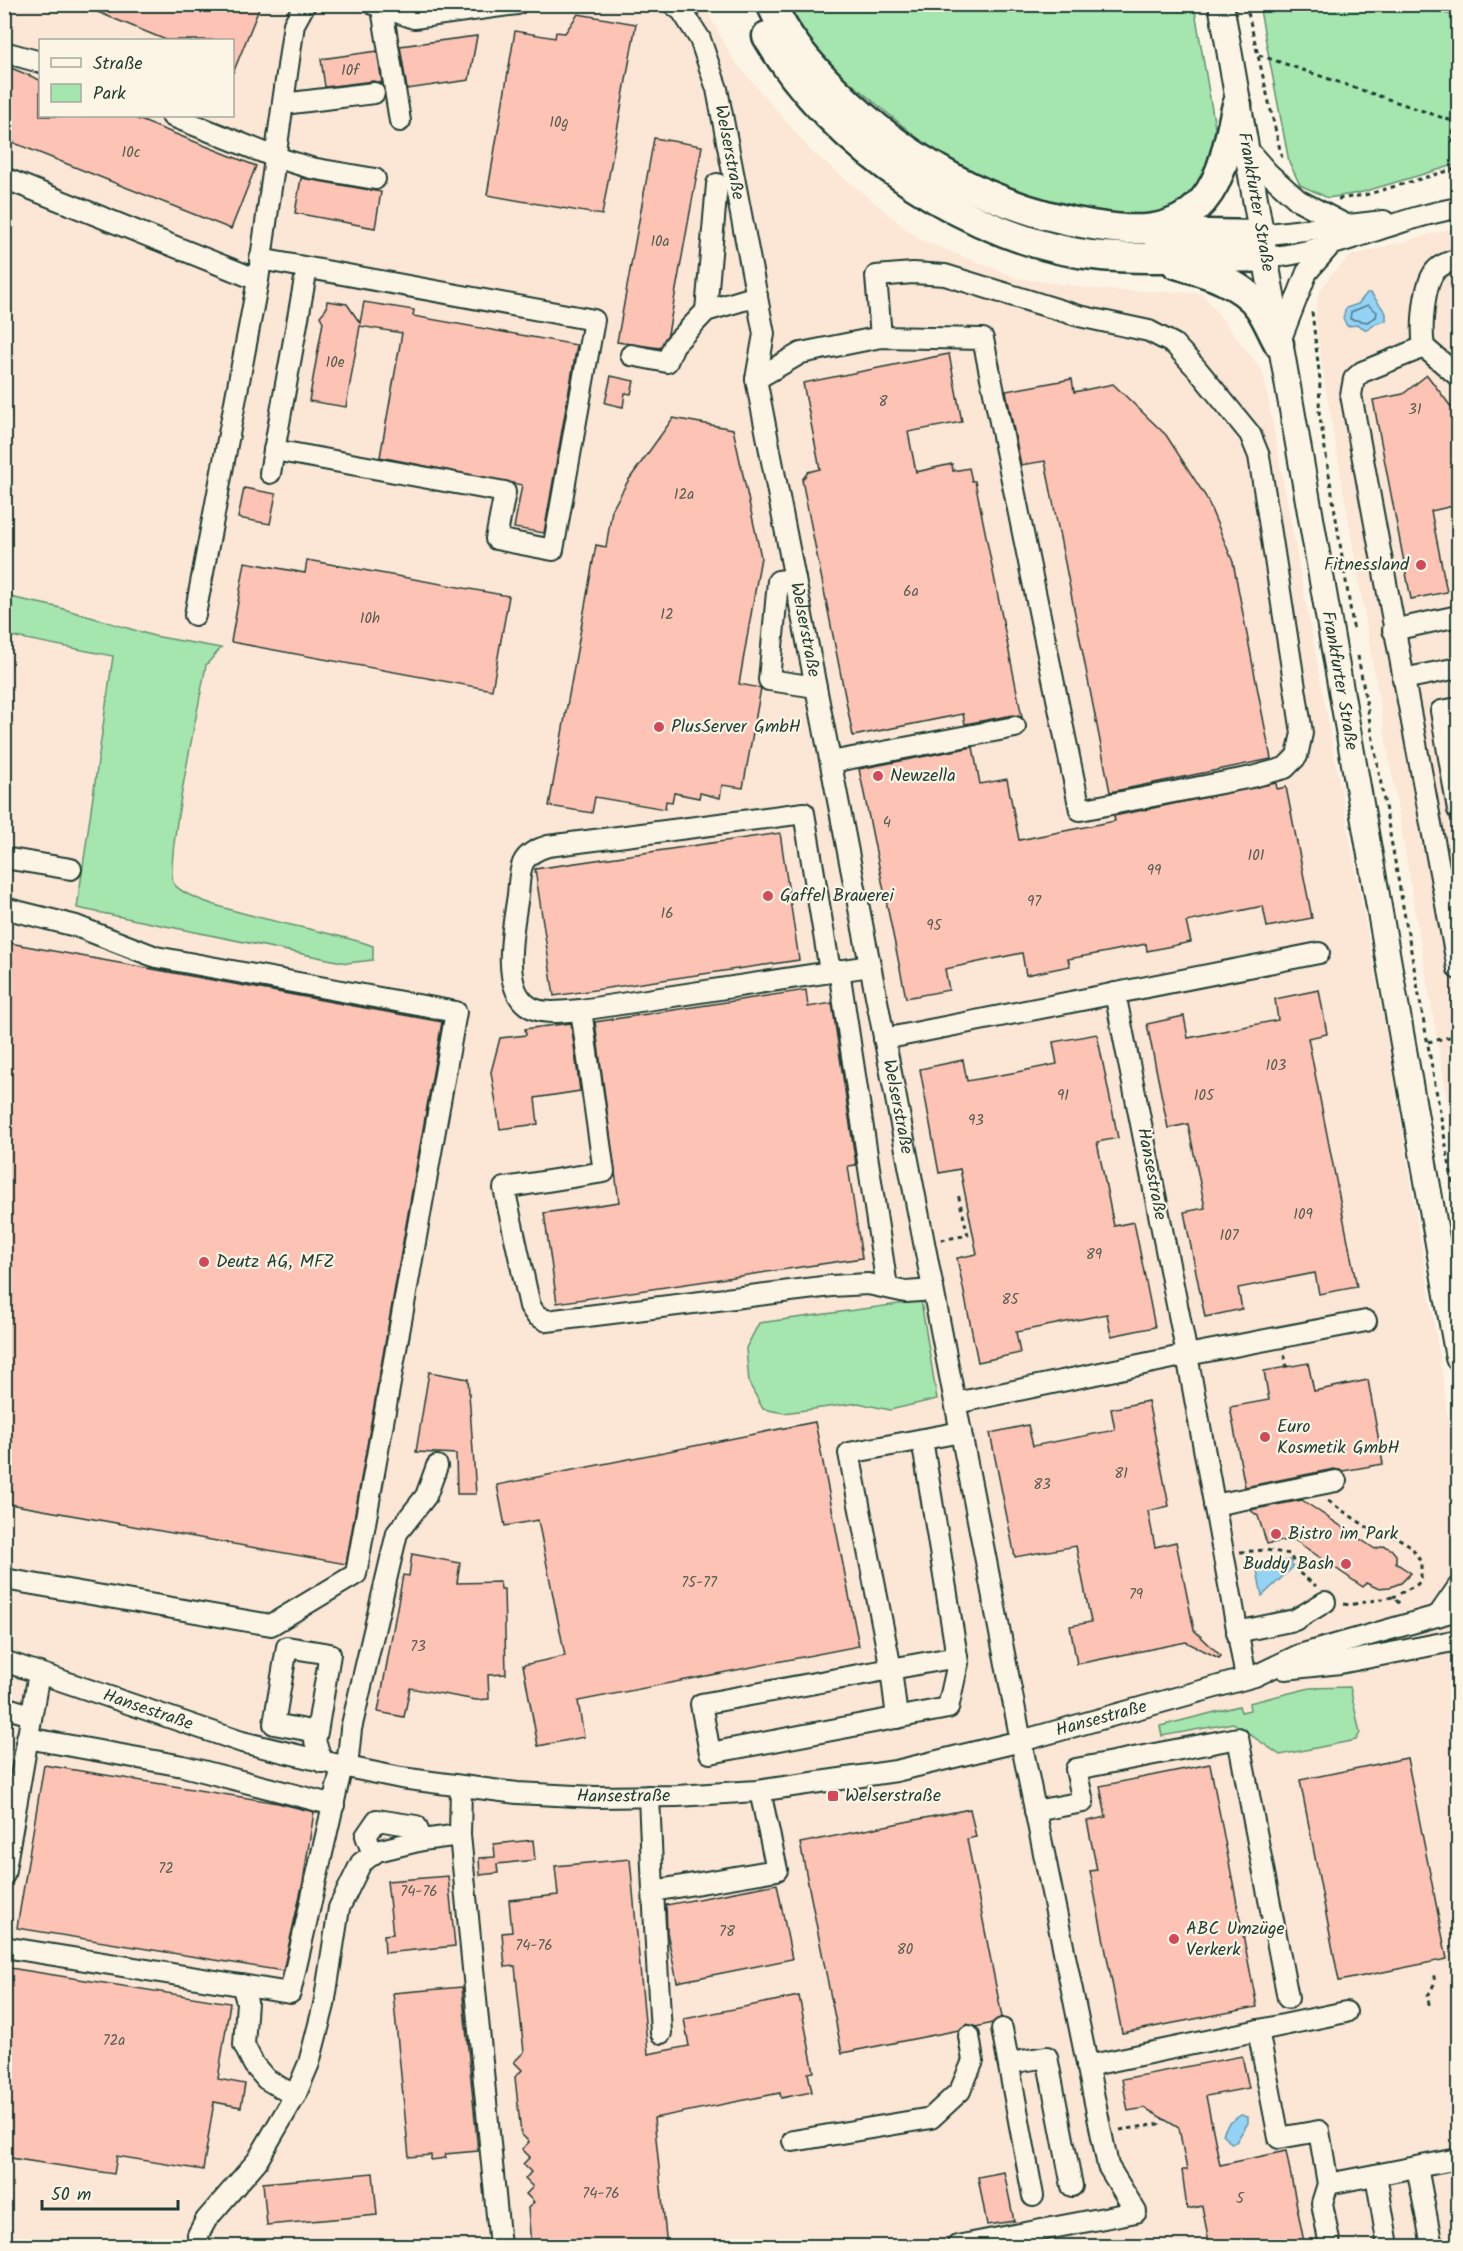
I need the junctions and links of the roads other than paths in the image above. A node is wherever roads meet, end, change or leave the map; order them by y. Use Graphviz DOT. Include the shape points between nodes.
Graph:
graph roads {
  1 [pos="305,4"];
  2 [pos="517,4"];
  3 [pos="672,4"];
  4 [pos="753,4"];
  5 [pos="771,4"];
  6 [pos="1221,4"];
  7 [pos="378,6"];
  8 [pos="469,8"];
  9 [pos="442,9"];
  10 [pos="4,52"];
  11 [pos="39,62"];
  12 [pos="374,93"];
  13 [pos="283,104"];
  14 [pos="1237,105"];
  15 [pos="174,117"];
  16 [pos="400,122"];
  17 [pos="1245,147"];
  18 [pos="275,158"];
  19 [pos="4,178"];
  20 [pos="375,179"];
  21 [pos="717,184"];
  22 [pos="1458,208"];
  23 [pos="1405,220"];
  24 [pos="1346,225"];
  25 [pos="1140,230"];
  26 [pos="1263,247"];
  27 [pos="1328,248"];
  28 [pos="1154,258"];
  29 [pos="260,259"];
  30 [pos="1458,259"];
  31 [pos="307,268"];
  32 [pos="258,280"];
  33 [pos="757,296"];
  34 [pos="706,311"];
  35 [pos="881,337"];
  36 [pos="1279,344"];
  37 [pos="1424,347"];
  38 [pos="632,355"];
  39 [pos="1458,376"];
  40 [pos="756,379"];
  41 [pos="274,450"];
  42 [pos="270,473"];
  43 [pos="795,579"];
  44 [pos="195,615"];
  45 [pos="1458,616"];
  46 [pos="1393,630"];
  47 [pos="1458,668"];
  48 [pos="1403,679"];
  49 [pos="816,687"];
  50 [pos="1458,708"];
  51 [pos="1015,727"];
  52 [pos="831,762"];
  53 [pos="1458,810"];
  54 [pos="4,858"];
  55 [pos="71,869"];
  56 [pos="4,908"];
  57 [pos="1320,953"];
  58 [pos="870,966"];
  59 [pos="1458,969"];
  60 [pos="835,971"];
  61 [pos="1115,993"];
  62 [pos="581,1010"];
  63 [pos="884,1040"];
  64 [pos="887,1287"];
  65 [pos="933,1290"];
  66 [pos="1366,1320"];
  67 [pos="1186,1355"];
  68 [pos="1458,1358"];
  69 [pos="956,1403"];
  70 [pos="962,1432"];
  71 [pos="922,1439"];
  72 [pos="437,1466"];
  73 [pos="1328,1483"];
  74 [pos="1214,1505"];
  75 [pos="4,1579"];
  76 [pos="1458,1587"];
  77 [pos="1326,1597"];
  78 [pos="1458,1610"];
  79 [pos="1438,1616"];
  80 [pos="1237,1632"];
  81 [pos="1458,1640"];
  82 [pos="957,1657"];
  83 [pos="4,1661"];
  84 [pos="891,1669"];
  85 [pos="1268,1671"];
  86 [pos="39,1673"];
  87 [pos="1246,1678"];
  88 [pos="4,1707"];
  89 [pos="31,1715"];
  90 [pos="897,1718"];
  91 [pos="316,1732"];
  92 [pos="27,1738"];
  93 [pos="1021,1741"];
  94 [pos="322,1762"];
  95 [pos="345,1767"];
  96 [pos="462,1787"];
  97 [pos="760,1791"];
  98 [pos="649,1796"];
  99 [pos="10,1803"];
  100 [pos="334,1805"];
  101 [pos="1035,1811"];
  102 [pos="460,1835"];
  103 [pos="422,1840"];
  104 [pos="7,1847"];
  105 [pos="373,1854"];
  106 [pos="4,1875"];
  107 [pos="653,1891"];
  108 [pos="4,1947"];
  109 [pos="242,1985"];
  110 [pos="1288,1998"];
  111 [pos="1346,2012"];
  112 [pos="1002,2029"];
  113 [pos="1258,2030"];
  114 [pos="661,2033"];
  115 [pos="969,2036"];
  116 [pos="1009,2063"];
  117 [pos="1087,2066"];
  118 [pos="295,2096"];
  119 [pos="793,2141"];
  120 [pos="1458,2158"];
  121 [pos="1417,2167"];
  122 [pos="1376,2175"];
  123 [pos="1329,2184"];
  124 [pos="1072,2186"];
  125 [pos="1033,2196"];
  126 [pos="1045,2238"];
  127 [pos="199,2247"];
  128 [pos="500,2247"];
  129 [pos="957,2247"];
  130 [pos="1329,2247"];
  131 [pos="1388,2247"];
  132 [pos="1432,2247"];
  1 -- 13 [label="street" via="294,24"];
  2 -- 8 [label="street"];
  3 -- 33 [label="street, Welserstraße" via="700,39 717,89"];
  4 -- 28 [label="highway" via="764,31 792,76 835,122 930,196 1022,239 1101,256"];
  5 -- 25 [label="highway" via="792,43 815,69 861,116 927,164 997,199 1033,212 1121,230"];
  6 -- 14 [label="main road, Frankfurter Straße"];
  7 -- 9 [label="street" via="414,18"];
  7 -- 16 [label="street"];
  8 -- 9 [label="street"];
  10 -- 11 [label="street"];
  12 -- 13 [label="street"];
  13 -- 18 [label="street"];
  14 -- 17 [label="main road, Frankfurter Straße"];
  14 -- 25 [label="highway" via="1216,181 1205,199 1184,217 1162,227"];
  15 -- 18 [label="street"];
  17 -- 24 [label="street" via="1298,200"];
  17 -- 26 [label="main road, Frankfurter Straße"];
  18 -- 20 [label="street"];
  18 -- 29 [label="street"];
  19 -- 32 [label="street"];
  21 -- 34 [label="street"];
  22 -- 23 [label="street"];
  23 -- 24 [label="street"];
  23 -- 27 [label="street"];
  24 -- 26 [label="street"];
  25 -- 26 [label="highway"];
  26 -- 27 [label="street" via="1294,255"];
  26 -- 28 [label="highway"];
  26 -- 36 [label="main road, Frankfurter Straße"];
  27 -- 36 [label="street" via="1307,272"];
  28 -- 36 [label="highway" via="1198,270 1248,295"];
  29 -- 31 [label="street"];
  29 -- 32 [label="street"];
  30 -- 37 [label="street" via="1437,269 1431,279 1421,332"];
  31 -- 41 [label="street"];
  31 -- 41 [label="street" via="594,320 553,550 496,539 505,492"];
  32 -- 44 [label="street"];
  33 -- 34 [label="street"];
  33 -- 40 [label="street, Welserstraße" via="764,334"];
  34 -- 38 [label="street" via="674,345 667,362"];
  35 -- 35 [label="street" via="876,276 913,273 945,275 1079,316 1149,331 1174,344 1250,434 1259,456 1302,734 1297,756 1285,768 1080,810 983,339"];
  35 -- 40 [label="street" via="801,353"];
  36 -- 68 [label="main road, Frankfurter Straße"];
  37 -- 39 [label="street"];
  37 -- 46 [label="street" via="1362,372 1354,379 1351,395"];
  40 -- 43 [label="street, Welserstraße"];
  41 -- 42 [label="street"];
  43 -- 49 [label="street, Welserstraße"];
  43 -- 49 [label="street" via="778,581 769,680"];
  45 -- 46 [label="street"];
  46 -- 48 [label="street"];
  47 -- 48 [label="street"];
  48 -- 59 [label="street"];
  49 -- 52 [label="street, Welserstraße"];
  50 -- 53 [label="street" via="1441,711"];
  51 -- 52 [label="street"];
  52 -- 58 [label="street, Welserstraße"];
  54 -- 55 [label="street"];
  56 -- 75 [label="street" via="76,926 156,957 456,1012 356,1574 271,1625"];
  57 -- 61 [label="street"];
  58 -- 60 [label="street"];
  58 -- 63 [label="street, Welserstraße"];
  60 -- 62 [label="street"];
  60 -- 62 [label="street" via="804,813 548,846 534,850 523,863 511,946 513,982 528,1007 543,1011"];
  60 -- 64 [label="street"];
  61 -- 63 [label="street"];
  61 -- 67 [label="street, Hansestraße"];
  62 -- 64 [label="street" via="604,1172 504,1188 530,1306 536,1315 547,1321 831,1286"];
  63 -- 65 [label="street, Welserstraße"];
  64 -- 65 [label="street" via="906,1292"];
  65 -- 69 [label="street, Welserstraße"];
  66 -- 67 [label="street"];
  67 -- 69 [label="street"];
  67 -- 74 [label="street, Hansestraße"];
  69 -- 70 [label="street, Welserstraße"];
  70 -- 71 [label="street"];
  70 -- 93 [label="street, Welserstraße"];
  71 -- 82 [label="street"];
  71 -- 84 [label="street" via="849,1453"];
  72 -- 95 [label="street" via="426,1496 397,1533"];
  73 -- 74 [label="street"];
  74 -- 80 [label="street, Hansestraße"];
  76 -- 79 [label="street"];
  77 -- 80 [label="street" via="1295,1620"];
  78 -- 79 [label="street, Hansestraße"];
  79 -- 85 [label="street, Hansestraße" via="1299,1655"];
  80 -- 87 [label="street, Hansestraße"];
  81 -- 85 [label="street, Hansestraße" via="1340,1663"];
  82 -- 84 [label="street"];
  82 -- 90 [label="street" via="948,1708"];
  83 -- 86 [label="street, Hansestraße"];
  84 -- 90 [label="street"];
  84 -- 90 [label="street" via="701,1704 710,1753"];
  85 -- 87 [label="street, Hansestraße"];
  86 -- 89 [label="street"];
  86 -- 94 [label="street, Hansestraße" via="242,1742"];
  87 -- 93 [label="street, Hansestraße"];
  88 -- 89 [label="street"];
  89 -- 92 [label="street"];
  91 -- 94 [label="street"];
  92 -- 99 [label="street"];
  92 -- 100 [label="street" via="183,1766"];
  93 -- 97 [label="street, Hansestraße" via="851,1779"];
  93 -- 101 [label="street, Welserstraße"];
  94 -- 95 [label="street, Hansestraße"];
  95 -- 96 [label="street, Hansestraße"];
  95 -- 100 [label="street"];
  96 -- 98 [label="street, Hansestraße" via="595,1797"];
  96 -- 102 [label="street"];
  97 -- 98 [label="street, Hansestraße"];
  97 -- 107 [label="street" via="777,1870"];
  98 -- 107 [label="street"];
  99 -- 104 [label="street"];
  100 -- 109 [label="street" via="290,1993"];
  101 -- 110 [label="street" via="1083,1802 1076,1769 1238,1738"];
  101 -- 117 [label="street, Welserstraße"];
  102 -- 103 [label="street"];
  102 -- 128 [label="street"];
  103 -- 105 [label="street"];
  103 -- 105 [label="street" via="416,1826 377,1820 366,1836"];
  104 -- 106 [label="street"];
  105 -- 118 [label="street" via="361,1863 339,1908 324,2005 309,2063"];
  107 -- 114 [label="street"];
  108 -- 109 [label="street"];
  109 -- 118 [label="street" via="248,2002 244,2045 266,2079"];
  111 -- 113 [label="street"];
  112 -- 116 [label="street"];
  113 -- 117 [label="street"];
  113 -- 123 [label="street" via="1279,2139 1318,2132"];
  115 -- 119 [label="street" via="973,2061 960,2091 931,2118"];
  116 -- 124 [label="street" via="1047,2056"];
  116 -- 125 [label="street"];
  117 -- 126 [label="street, Welserstraße" via="1108,2166 1136,2212"];
  118 -- 127 [label="street" via="257,2161 206,2220 198,2235"];
  120 -- 121 [label="street"];
  121 -- 122 [label="street"];
  121 -- 132 [label="street"];
  122 -- 123 [label="street"];
  122 -- 131 [label="street"];
  123 -- 130 [label="street" via="1322,2203"];
  126 -- 129 [label="street"];
}
